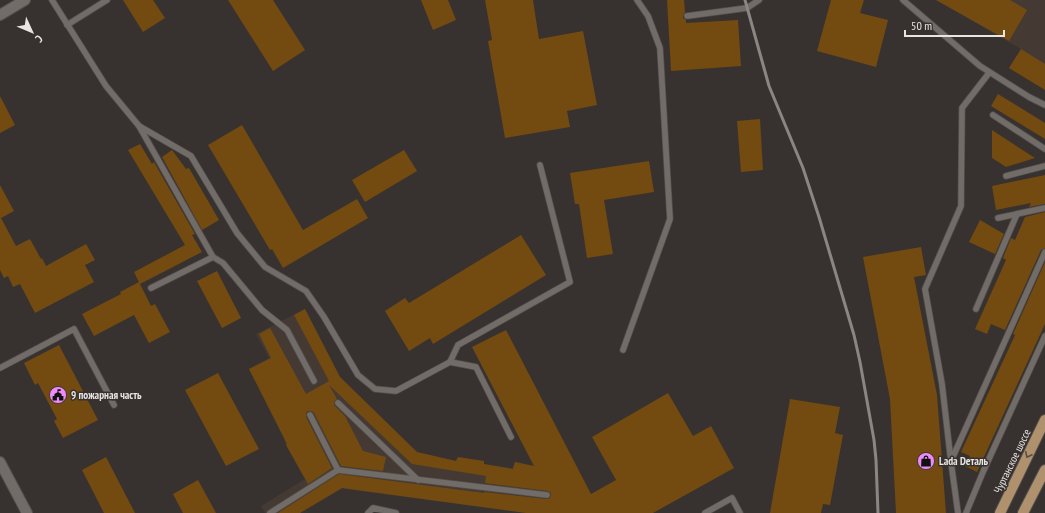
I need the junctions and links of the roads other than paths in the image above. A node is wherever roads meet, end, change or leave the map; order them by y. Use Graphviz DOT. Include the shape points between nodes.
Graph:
graph roads {
  1 [pos="25,0"];
  2 [pos="52,0"];
  3 [pos="107,0"];
  4 [pos="637,0"];
  5 [pos="759,0"];
  6 [pos="903,0"];
  7 [pos="0,15"];
  8 [pos="687,16"];
  9 [pos="67,25"];
  10 [pos="989,73"];
  11 [pos="1045,105"];
  12 [pos="993,115"];
  13 [pos="139,126"];
  14 [pos="1045,149"];
  15 [pos="540,165"];
  16 [pos="1045,166"];
  17 [pos="1006,176"];
  18 [pos="1045,208"];
  19 [pos="1017,214"];
  20 [pos="998,218"];
  21 [pos="1045,252"];
  22 [pos="213,257"];
  23 [pos="151,288"];
  24 [pos="976,309"];
  25 [pos="1045,336"];
  26 [pos="623,350"];
  27 [pos="450,362"];
  28 [pos="0,368"];
  29 [pos="314,381"];
  30 [pos="338,403"];
  31 [pos="114,405"];
  32 [pos="310,415"];
  33 [pos="1045,420"];
  34 [pos="511,436"];
  35 [pos="0,462"];
  36 [pos="951,462"];
  37 [pos="338,470"];
  38 [pos="1045,470"];
  39 [pos="418,480"];
  40 [pos="547,495"];
  41 [pos="27,513"];
  42 [pos="270,513"];
  43 [pos="368,513"];
  44 [pos="396,513"];
  45 [pos="705,513"];
  46 [pos="740,513"];
  47 [pos="958,513"];
  48 [pos="966,513"];
  49 [pos="1000,513"];
  50 [pos="1024,513"];
  1 -- 7 [label="main road"];
  2 -- 9 [label="lane"];
  3 -- 9 [label="lane"];
  4 -- 26 [label="lane" via="648,16 660,48 670,219"];
  5 -- 8 [label="lane" via="747,8"];
  6 -- 10 [label="lane"];
  9 -- 13 [label="lane" via="106,86"];
  10 -- 11 [label="lane"];
  10 -- 36 [label="lane" via="962,108 961,206 925,289 942,384"];
  12 -- 14 [label="lane"];
  13 -- 22 [label="lane"];
  13 -- 27 [label="lane" via="191,156 236,233 265,267 306,291 324,316 358,375 375,389 396,391"];
  15 -- 27 [label="lane" via="570,282 458,345"];
  16 -- 17 [label="lane"];
  18 -- 19 [label="lane"];
  19 -- 20 [label="lane"];
  19 -- 24 [label="lane"];
  21 -- 36 [label="lane"];
  22 -- 23 [label="lane"];
  22 -- 29 [label="lane" via="223,263 262,310 287,330"];
  25 -- 48 [label="lane"];
  27 -- 34 [label="lane" via="476,367"];
  28 -- 31 [label="lane" via="74,329"];
  30 -- 39 [label="lane"];
  32 -- 37 [label="lane"];
  33 -- 49 [label="main road, Чуртанское шоссе, one-way"];
  35 -- 41 [label="main road"];
  36 -- 47 [label="lane"];
  37 -- 39 [label="lane"];
  37 -- 42 [label="lane"];
  38 -- 50 [label="main road"];
  39 -- 40 [label="lane"];
  43 -- 44 [label="lane" via="373,508"];
  45 -- 46 [label="lane" via="732,498"];
}
